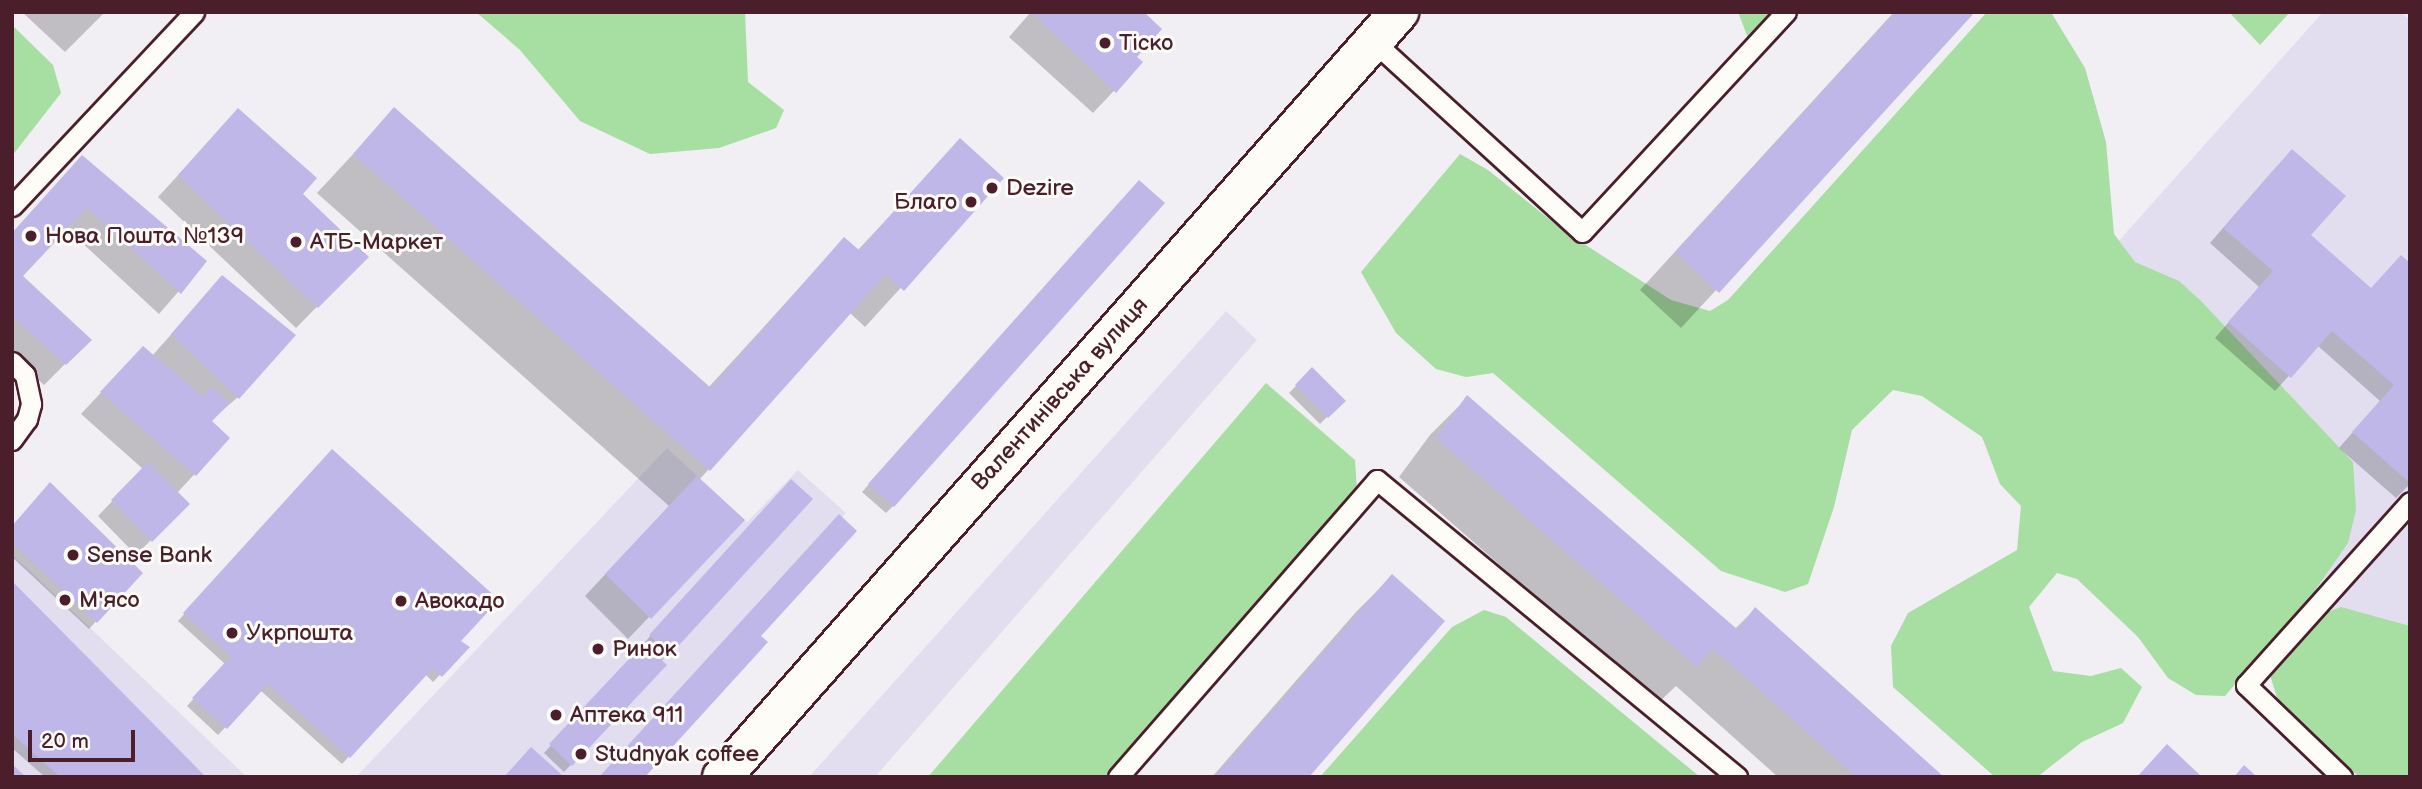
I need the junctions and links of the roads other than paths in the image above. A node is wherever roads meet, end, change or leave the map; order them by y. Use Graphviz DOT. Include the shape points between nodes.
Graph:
graph roads {
  1 [pos="194,12"];
  2 [pos="1399,12"];
  3 [pos="1786,12"];
  4 [pos="1373,41"];
  5 [pos="12,206"];
  6 [pos="12,362"];
  7 [pos="12,440"];
  8 [pos="2410,502"];
  9 [pos="722,777"];
  10 [pos="1118,777"];
  11 [pos="1737,777"];
  12 [pos="2342,777"];
  1 -- 5 [label="lane"];
  2 -- 4 [label="street, Валентинівська вулиця"];
  3 -- 4 [label="lane" via="1582,232"];
  4 -- 9 [label="street, Валентинівська вулиця"];
  6 -- 7 [label="lane" via="25,375 31,404"];
  8 -- 12 [label="lane" via="2246,685"];
  10 -- 11 [label="lane" via="1377,480"];
}
